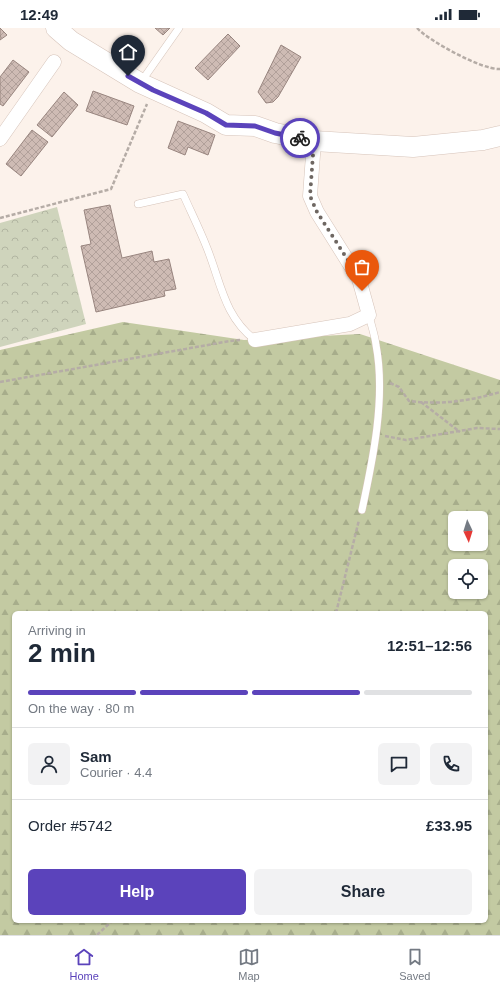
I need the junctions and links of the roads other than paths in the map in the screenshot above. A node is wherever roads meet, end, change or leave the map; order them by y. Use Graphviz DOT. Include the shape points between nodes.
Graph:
graph roads {
  1 [pos="56,28"];
  2 [pos="180,28"];
  3 [pos="54,62"];
  4 [pos="147,87"];
  5 [pos="500,136"];
  6 [pos="0,139"];
  7 [pos="314,141"];
  8 [pos="138,204"];
  9 [pos="369,315"];
  10 [pos="255,340"];
  11 [pos="362,510"];
  1 -- 4 [label="main road" via="71,41"];
  2 -- 4 [label="lane"];
  3 -- 6 [label="street"];
  4 -- 7 [label="main road" via="206,113 226,125 255,126"];
  5 -- 7 [label="main road" via="413,147"];
  7 -- 9 [label="street" via="310,196 317,212 360,279"];
  8 -- 10 [label="lane" via="183,194 207,248 230,313 242,330"];
  9 -- 10 [label="street" via="350,324"];
  9 -- 11 [label="lane" via="377,346 377,434"];
}
